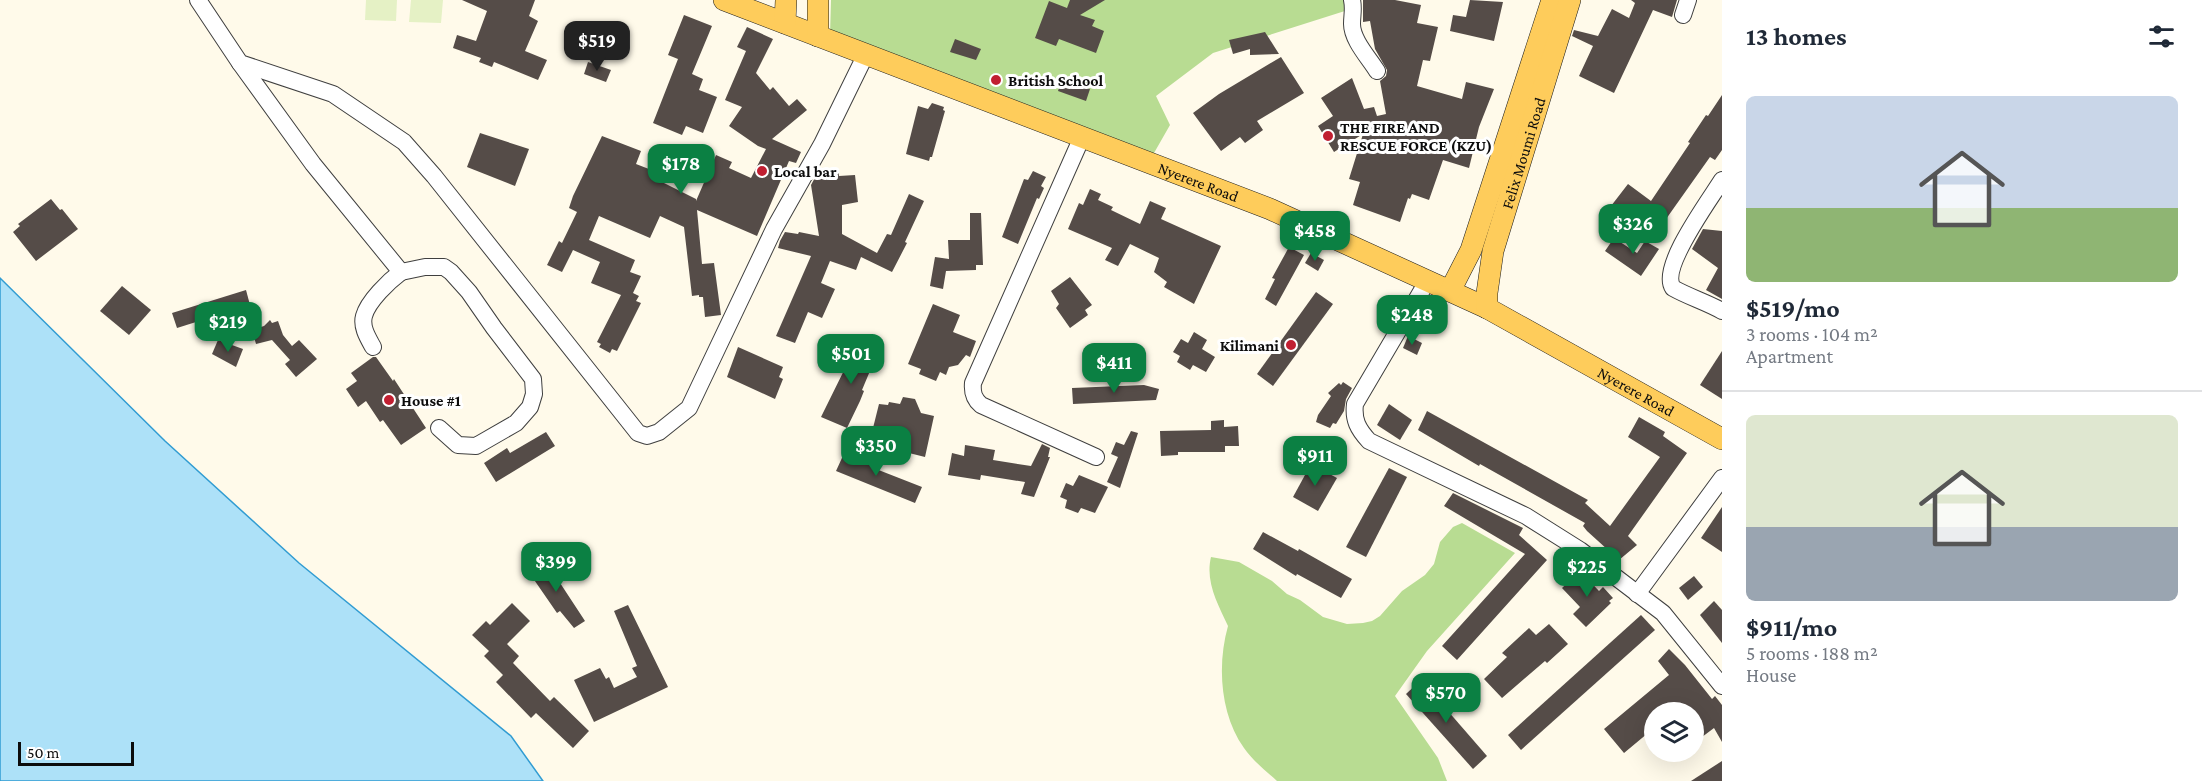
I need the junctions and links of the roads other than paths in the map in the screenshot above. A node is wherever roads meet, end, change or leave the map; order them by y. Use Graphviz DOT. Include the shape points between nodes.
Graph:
graph roads {
  1 [pos="198,0"];
  2 [pos="724,0"];
  3 [pos="786,0"];
  4 [pos="818,0"];
  5 [pos="1352,0"];
  6 [pos="1552,0"];
  7 [pos="1570,0"];
  8 [pos="785,23"];
  9 [pos="818,36"];
  10 [pos="866,54"];
  11 [pos="240,63"];
  12 [pos="1377,71"];
  13 [pos="1082,137"];
  14 [pos="1722,180"];
  15 [pos="401,272"];
  16 [pos="1428,280"];
  17 [pos="1450,291"];
  18 [pos="1487,308"];
  19 [pos="1722,311"];
  20 [pos="373,347"];
  21 [pos="439,428"];
  22 [pos="1721,438"];
  23 [pos="1096,457"];
  24 [pos="1722,478"];
  25 [pos="1637,594"];
  26 [pos="1722,686"];
  1 -- 11 [label="street"];
  2 -- 8 [label="main road, Nyerere Road"];
  3 -- 8 [label="main road"];
  4 -- 9 [label="main road"];
  5 -- 12 [label="street" via="1353,34"];
  6 -- 17 [label="main road, Felix Moumi Road" via="1471,249"];
  7 -- 18 [label="main road, Felix Moumi Road" via="1493,251"];
  8 -- 9 [label="main road, Nyerere Road"];
  9 -- 10 [label="main road, Nyerere Road"];
  10 -- 11 [label="street" via="774,229 689,408 659,432 646,436 638,433 404,142 333,94"];
  10 -- 13 [label="main road, Nyerere Road"];
  11 -- 15 [label="street" via="313,164"];
  13 -- 16 [label="main road, Nyerere Road" via="1270,209"];
  13 -- 23 [label="street" via="972,392 981,405"];
  14 -- 19 [label="street" via="1674,257 1669,277 1673,288"];
  15 -- 20 [label="street" via="387,283 363,316 364,332"];
  15 -- 21 [label="street" via="425,267 444,267 451,272 533,379 531,407 516,423 476,446 458,445"];
  16 -- 17 [label="main road, Nyerere Road"];
  16 -- 25 [label="street" via="1355,404 1353,414 1360,431 1369,441 1526,516 1580,550"];
  17 -- 18 [label="main road, Nyerere Road"];
  18 -- 22 [label="main road, Nyerere Road"];
  24 -- 25 [label="street"];
  25 -- 26 [label="street" via="1663,614"];
}
